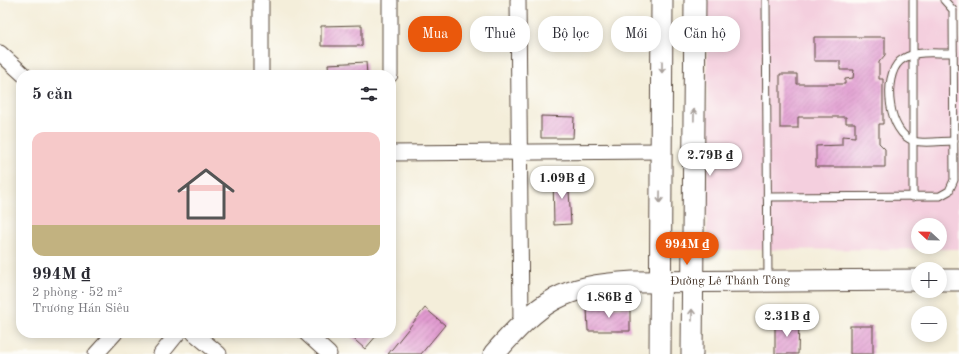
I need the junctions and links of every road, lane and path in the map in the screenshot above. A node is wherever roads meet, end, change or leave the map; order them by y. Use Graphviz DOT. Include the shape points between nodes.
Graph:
graph roads {
  1 [pos="261,0"];
  2 [pos="390,0"];
  3 [pos="518,0"];
  4 [pos="662,0"];
  5 [pos="695,0"];
  6 [pos="766,0"];
  7 [pos="913,0"];
  8 [pos="944,0"];
  9 [pos="0,53"];
  10 [pos="953,53"];
  11 [pos="913,54"];
  12 [pos="19,70"];
  13 [pos="261,70"];
  14 [pos="390,70"];
  15 [pos="956,94"];
  16 [pos="913,141"];
  17 [pos="954,141"];
  18 [pos="661,151"];
  19 [pos="519,152"];
  20 [pos="396,153"];
  21 [pos="767,197"];
  22 [pos="913,197"];
  23 [pos="911,280"];
  24 [pos="947,280"];
  25 [pos="959,280"];
  26 [pos="768,282"];
  27 [pos="659,283"];
  28 [pos="692,283"];
  29 [pos="521,323"];
  30 [pos="110,338"];
  31 [pos="174,338"];
  32 [pos="200,338"];
  33 [pos="311,338"];
  34 [pos="96,354"];
  35 [pos="161,354"];
  36 [pos="219,354"];
  37 [pos="329,354"];
  38 [pos="494,354"];
  39 [pos="660,354"];
  40 [pos="692,354"];
  1 -- 13 [label="street"];
  2 -- 14 [label="street"];
  3 -- 19 [label="street"];
  4 -- 18 [label="main road, one-way"];
  28 -- 5 [label="main road, one-way"];
  6 -- 21 [label="lane"];
  7 -- 11 [label="lane"];
  8 -- 10 [label="lane" via="954,10"];
  9 -- 12 [label="street"];
  10 -- 11 [label="lane"];
  10 -- 15 [label="lane"];
  11 -- 16 [label="lane"];
  11 -- 16 [label="lane" via="900,62 893,72 890,105 897,128"];
  15 -- 17 [label="lane"];
  16 -- 17 [label="lane"];
  16 -- 22 [label="lane"];
  17 -- 22 [label="lane" via="954,180 949,191 940,196"];
  18 -- 19 [label="street"];
  18 -- 27 [label="main road, one-way"];
  19 -- 20 [label="street"];
  19 -- 29 [label="street"];
  21 -- 22 [label="lane"];
  21 -- 26 [label="lane"];
  23 -- 26 [label="main road, Đường Lê Thánh Tông"];
  24 -- 25 [label="main road"];
  26 -- 28 [label="main road, Đường Lê Thánh Tông"];
  27 -- 28 [label="main road, Đường Lê Thánh Tông"];
  27 -- 29 [label="main road, Đường Lê Thánh Tông" via="613,283 580,289 550,301"];
  27 -- 39 [label="main road"];
  40 -- 28 [label="main road, one-way"];
  29 -- 38 [label="main road, Đường Lê Thánh Tông"];
  30 -- 34 [label="street"];
  31 -- 35 [label="street"];
  32 -- 36 [label="street"];
  33 -- 37 [label="street"];
}
